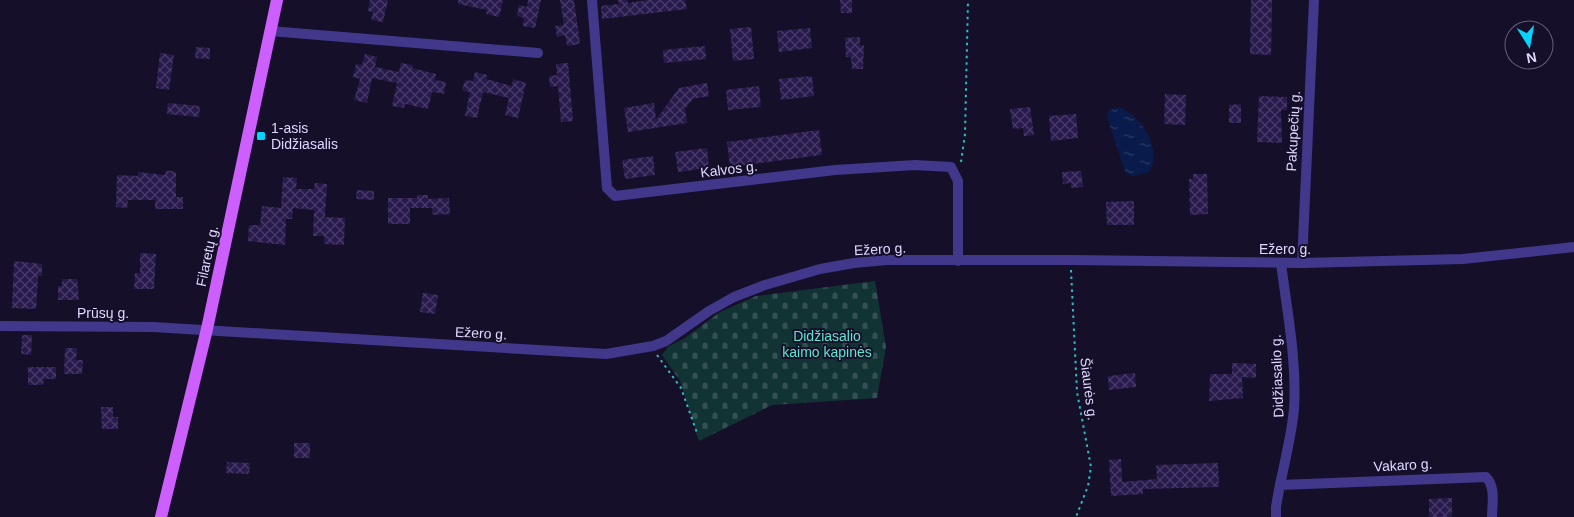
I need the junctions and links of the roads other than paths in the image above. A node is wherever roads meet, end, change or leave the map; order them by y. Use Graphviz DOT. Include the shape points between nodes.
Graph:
graph roads {
  1 [pos="276,0"];
  2 [pos="592,0"];
  3 [pos="1314,0"];
  4 [pos="270,31"];
  5 [pos="538,53"];
  6 [pos="1574,247"];
  7 [pos="958,261"];
  8 [pos="1281,263"];
  9 [pos="1302,263"];
  10 [pos="0,326"];
  11 [pos="207,330"];
  12 [pos="1280,485"];
  13 [pos="161,517"];
  14 [pos="1276,517"];
  15 [pos="1492,517"];
  1 -- 4 [label="main road, Filaretų g."];
  2 -- 7 [label="street, Kalvos g." via="608,188 615,196 835,170 915,165 951,167 958,181"];
  3 -- 9 [label="street, Pakupečių g."];
  4 -- 5 [label="street"];
  4 -- 11 [label="main road, Filaretų g."];
  6 -- 9 [label="street, Ežero g." via="1462,259"];
  7 -- 8 [label="street, Ežero g."];
  7 -- 11 [label="street, Ežero g." via="887,260 820,269 734,297 652,346 606,354"];
  8 -- 9 [label="street, Ežero g."];
  8 -- 12 [label="street, Didžiasalio g." via="1293,360 1294,408"];
  10 -- 11 [label="street, Prūsų g."];
  11 -- 13 [label="main road, Filaretų g."];
  12 -- 14 [label="street, Didžiasalio g."];
  12 -- 15 [label="street, Vakaro g." via="1486,477 1492,488"];
}
